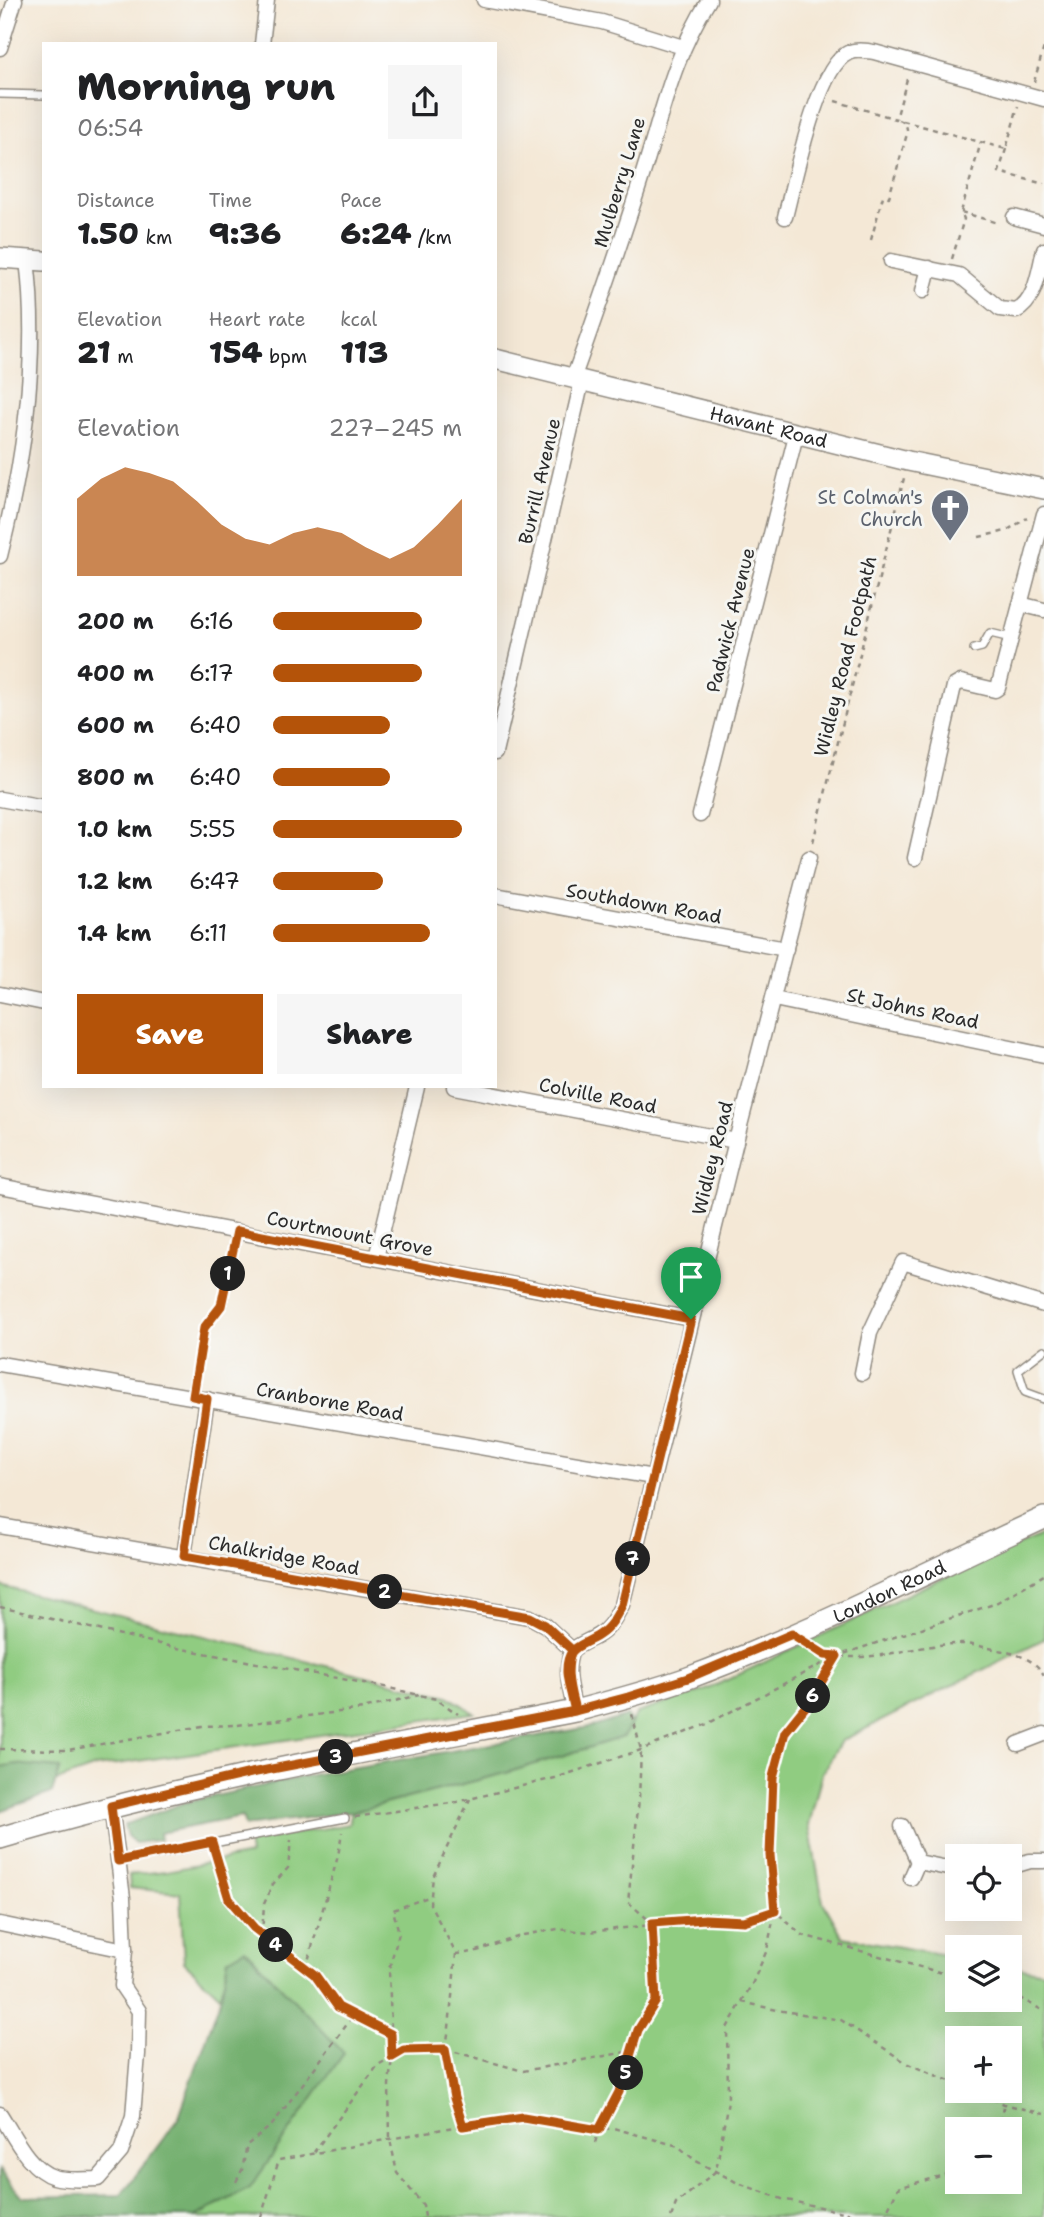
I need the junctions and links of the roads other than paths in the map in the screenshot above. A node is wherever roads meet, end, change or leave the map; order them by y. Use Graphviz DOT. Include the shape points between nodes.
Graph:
graph roads {
  1 [pos="15,0"];
  2 [pos="267,0"];
  3 [pos="484,0"];
  4 [pos="709,0"];
  5 [pos="262,42"];
  6 [pos="683,47"];
  7 [pos="0,48"];
  8 [pos="0,94"];
  9 [pos="42,95"];
  10 [pos="1032,95"];
  11 [pos="785,217"];
  12 [pos="1014,217"];
  13 [pos="1044,225"];
  14 [pos="1044,250"];
  15 [pos="0,258"];
  16 [pos="35,260"];
  17 [pos="891,261"];
  18 [pos="929,268"];
  19 [pos="923,291"];
  20 [pos="497,360"];
  21 [pos="578,380"];
  22 [pos="796,435"];
  23 [pos="1044,489"];
  24 [pos="1040,513"];
  25 [pos="0,556"];
  26 [pos="1020,604"];
  27 [pos="1044,610"];
  28 [pos="1011,638"];
  29 [pos="974,649"];
  30 [pos="497,744"];
  31 [pos="0,799"];
  32 [pos="42,807"];
  33 [pos="700,815"];
  34 [pos="810,858"];
  35 [pos="915,858"];
  36 [pos="497,895"];
  37 [pos="786,949"];
  38 [pos="0,994"];
  39 [pos="774,999"];
  40 [pos="42,1003"];
  41 [pos="1044,1055"];
  42 [pos="417,1088"];
  43 [pos="459,1088"];
  44 [pos="736,1141"];
  45 [pos="0,1186"];
  46 [pos="376,1258"];
  47 [pos="1044,1305"];
  48 [pos="691,1319"];
  49 [pos="1044,1350"];
  50 [pos="0,1364"];
  51 [pos="862,1373"];
  52 [pos="200,1397"];
  53 [pos="1044,1399"];
  54 [pos="653,1477"];
  55 [pos="1044,1518"];
  56 [pos="0,1526"];
  57 [pos="184,1556"];
  58 [pos="572,1650"];
  59 [pos="575,1711"];
  60 [pos="1044,1734"];
  61 [pos="1018,1744"];
  62 [pos="111,1806"];
  63 [pos="345,1818"];
  64 [pos="902,1826"];
  65 [pos="0,1838"];
  66 [pos="118,1861"];
  67 [pos="1044,1861"];
  68 [pos="918,1862"];
  69 [pos="1022,1863"];
  70 [pos="945,1868"];
  71 [pos="911,1878"];
  72 [pos="0,1924"];
  73 [pos="125,1950"];
  74 [pos="0,2114"];
  1 -- 7 [label="street"];
  2 -- 5 [label="street"];
  3 -- 6 [label="street" via="602,22"];
  4 -- 6 [label="street, Mulberry Lane"];
  6 -- 21 [label="street, Mulberry Lane"];
  8 -- 9 [label="lane"];
  10 -- 11 [label="street" via="874,52 848,52 827,74 818,96"];
  12 -- 13 [label="street"];
  14 -- 18 [label="street" via="1022,309 1007,312 959,275"];
  15 -- 16 [label="street"];
  16 -- 25 [label="street" via="26,412"];
  17 -- 18 [label="street"];
  18 -- 19 [label="street"];
  20 -- 21 [label="street, Havant Road"];
  21 -- 22 [label="street, Havant Road"];
  21 -- 30 [label="street, Burrill Avenue"];
  22 -- 23 [label="street, Havant Road"];
  22 -- 33 [label="street, Padwick Avenue"];
  24 -- 26 [label="street"];
  26 -- 27 [label="street"];
  26 -- 28 [label="street"];
  28 -- 29 [label="lane" via="990,633 982,647"];
  28 -- 35 [label="street" via="998,688 961,682 954,686"];
  31 -- 32 [label="street"];
  34 -- 37 [label="street, Widley Road"];
  36 -- 37 [label="street, Southdown Road"];
  37 -- 39 [label="street, Widley Road"];
  38 -- 40 [label="street"];
  39 -- 41 [label="street, St Johns Road"];
  39 -- 44 [label="street, Widley Road"];
  42 -- 46 [label="street"];
  43 -- 44 [label="street, Colville Road"];
  44 -- 48 [label="street, Widley Road"];
  45 -- 46 [label="street, Courtmount Grove"];
  46 -- 48 [label="street, Courtmount Grove"];
  47 -- 51 [label="street" via="902,1262 870,1333"];
  48 -- 54 [label="street, Widley Road"];
  49 -- 53 [label="lane" via="1018,1370 1025,1392"];
  50 -- 52 [label="street, Cranborne Road"];
  52 -- 54 [label="street, Cranborne Road"];
  52 -- 57 [label="street"];
  54 -- 58 [label="street, Widley Road" via="622,1605 610,1626"];
  55 -- 59 [label="main road, London Road" via="688,1678"];
  56 -- 57 [label="street, Chalkridge Road"];
  57 -- 58 [label="street, Chalkridge Road" via="530,1617"];
  58 -- 59 [label="street" via="567,1675"];
  59 -- 62 [label="main road, London Road" via="251,1773"];
  60 -- 61 [label="street"];
  62 -- 65 [label="main road, London Road"];
  62 -- 66 [label="street"];
  63 -- 66 [label="lane"];
  64 -- 68 [label="street"];
  66 -- 73 [label="street"];
  67 -- 69 [label="street"];
  68 -- 70 [label="street"];
  68 -- 71 [label="street"];
  72 -- 73 [label="street"];
  73 -- 74 [label="street" via="122,1986 139,2011 133,2116 121,2152 98,2179 56,2178 37,2167"];
}
